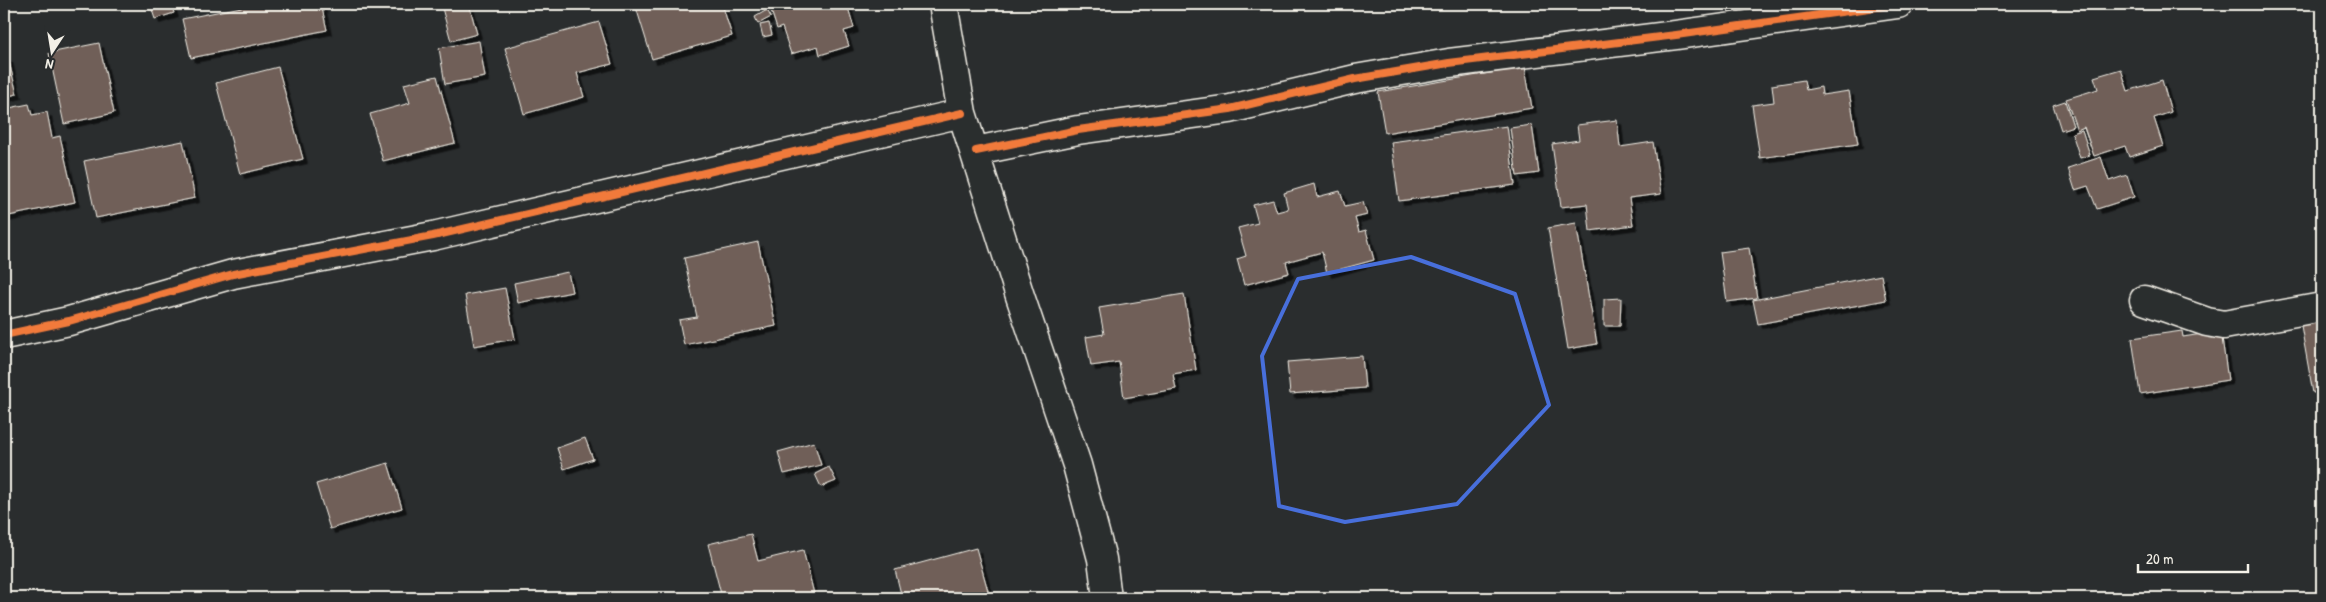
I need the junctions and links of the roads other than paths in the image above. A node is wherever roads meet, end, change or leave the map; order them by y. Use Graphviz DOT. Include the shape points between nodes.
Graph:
graph roads {
  1 [pos="943,4"];
  2 [pos="1898,4"];
  3 [pos="962,113"];
  4 [pos="976,151"];
  5 [pos="2144,300"];
  6 [pos="2322,307"];
  7 [pos="4,335"];
  8 [pos="1107,598"];
  1 -- 3 [label="street"];
  2 -- 4 [label="street" via="1421,68 1355,79 1230,109 1078,130"];
  3 -- 4 [label="street"];
  3 -- 7 [label="street" via="432,236 233,274 69,321"];
  4 -- 8 [label="street" via="1076,465 1102,559"];
  5 -- 6 [label="street" via="2224,325"];
}
